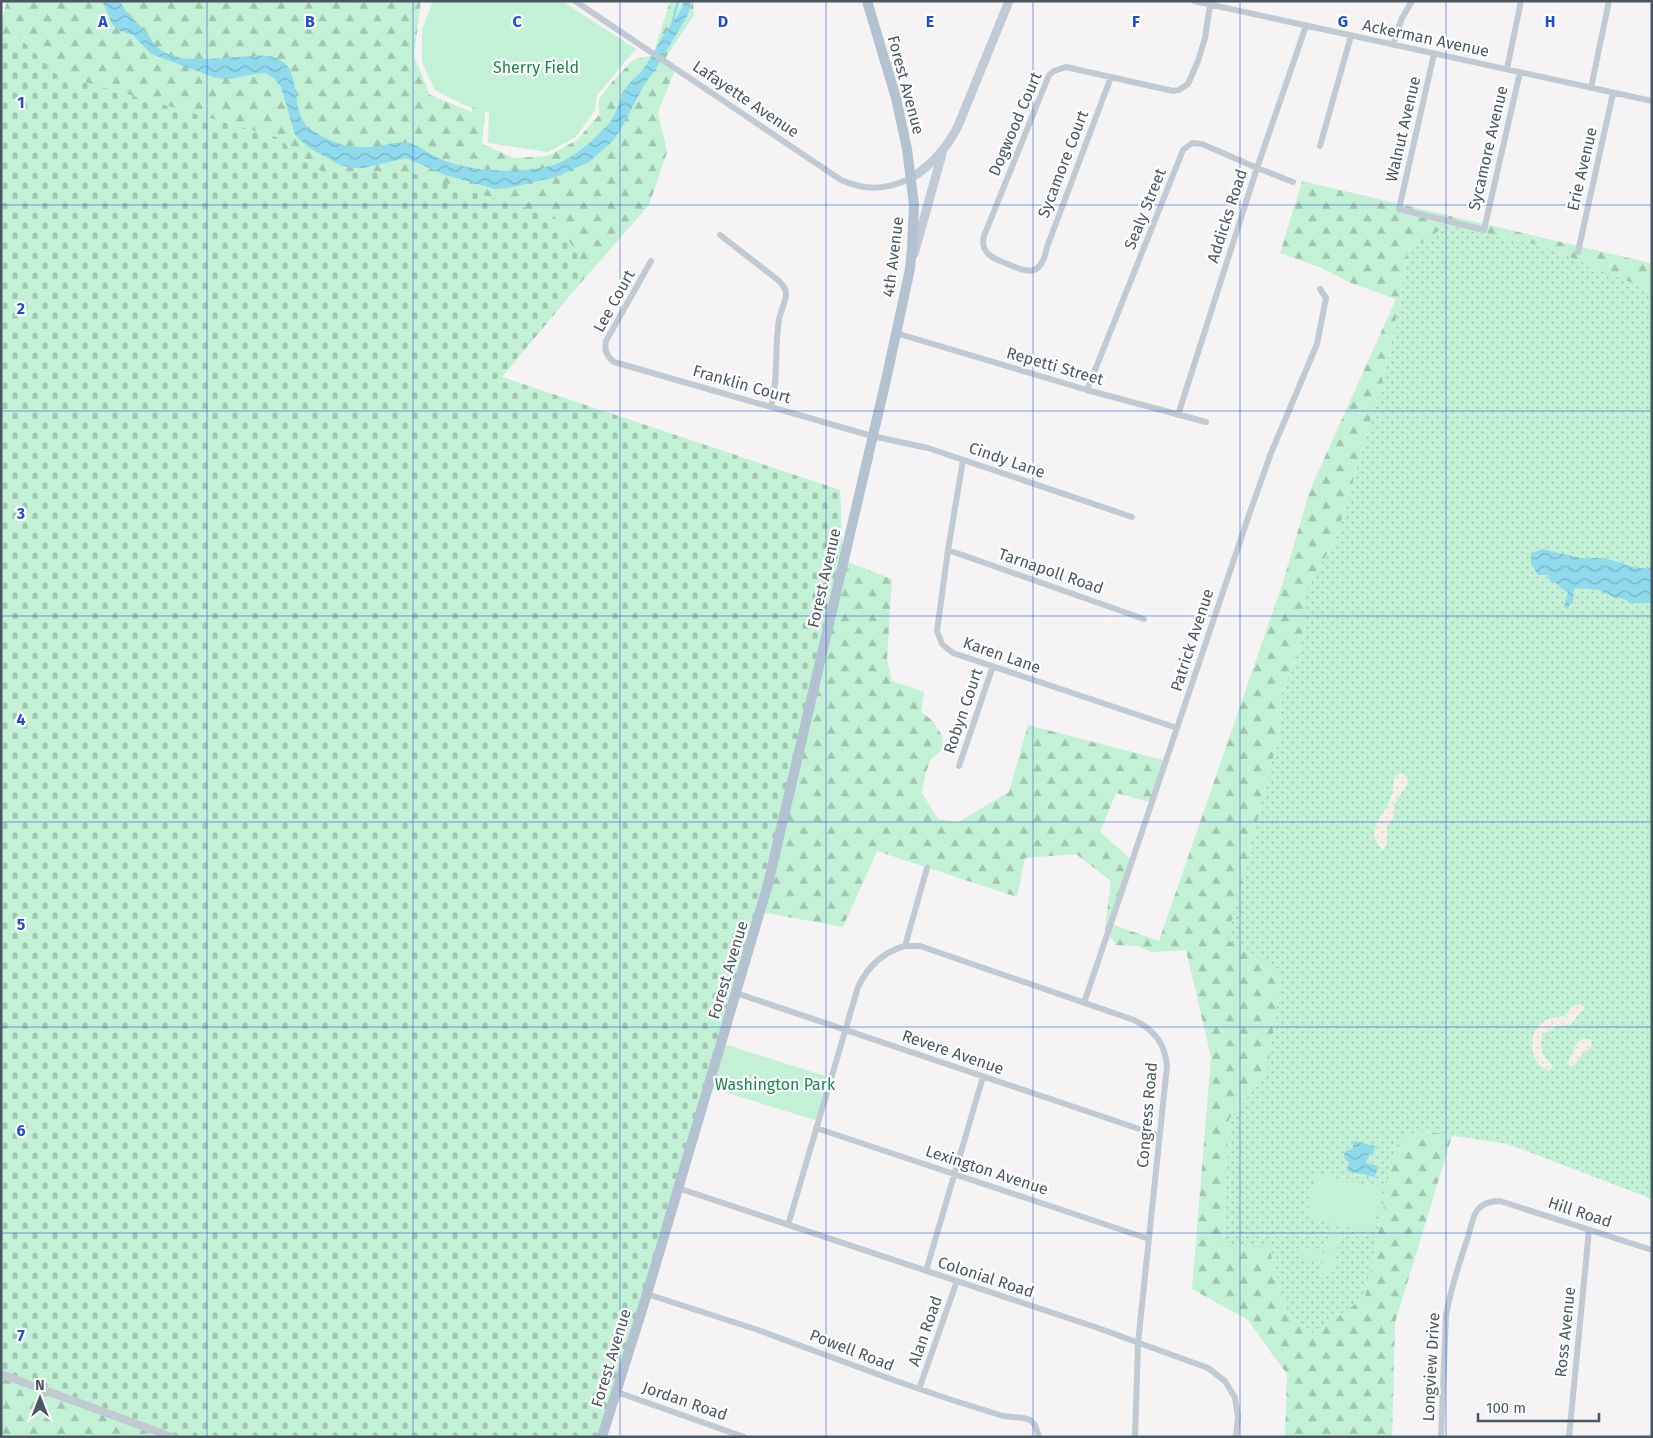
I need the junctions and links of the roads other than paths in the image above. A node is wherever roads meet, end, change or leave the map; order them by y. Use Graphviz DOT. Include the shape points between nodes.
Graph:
graph roads {
  1 [pos="575,1"];
  2 [pos="867,1"];
  3 [pos="1008,1"];
  4 [pos="1194,1"];
  5 [pos="1412,1"];
  6 [pos="1521,1"];
  7 [pos="1609,1"];
  8 [pos="584,4"];
  9 [pos="1210,5"];
  10 [pos="1306,26"];
  11 [pos="1351,36"];
  12 [pos="1393,45"];
  13 [pos="1434,54"];
  14 [pos="1506,69"];
  15 [pos="1520,72"];
  16 [pos="1112,77"];
  17 [pos="1590,88"];
  18 [pos="1613,93"];
  19 [pos="1652,101"];
  20 [pos="1320,146"];
  21 [pos="943,151"];
  22 [pos="1257,168"];
  23 [pos="911,178"];
  24 [pos="1293,182"];
  25 [pos="1484,230"];
  26 [pos="720,235"];
  27 [pos="1578,252"];
  28 [pos="651,261"];
  29 [pos="1043,262"];
  30 [pos="910,269"];
  31 [pos="1320,289"];
  32 [pos="896,333"];
  33 [pos="607,354"];
  34 [pos="1087,390"];
  35 [pos="771,407"];
  36 [pos="1178,415"];
  37 [pos="1206,422"];
  38 [pos="872,436"];
  39 [pos="963,460"];
  40 [pos="1132,517"];
  41 [pos="948,550"];
  42 [pos="1144,619"];
  43 [pos="993,666"];
  44 [pos="1177,728"];
  45 [pos="959,766"];
  46 [pos="927,868"];
  47 [pos="906,946"];
  48 [pos="736,993"];
  49 [pos="1084,1003"];
  50 [pos="845,1030"];
  51 [pos="983,1077"];
  52 [pos="816,1128"];
  53 [pos="1160,1136"];
  54 [pos="955,1174"];
  55 [pos="678,1188"];
  56 [pos="1500,1201"];
  57 [pos="788,1225"];
  58 [pos="1589,1230"];
  59 [pos="1149,1239"];
  60 [pos="1652,1250"];
  61 [pos="926,1271"];
  62 [pos="957,1281"];
  63 [pos="647,1294"];
  64 [pos="1138,1343"];
  65 [pos="1,1374"];
  66 [pos="919,1389"];
  67 [pos="617,1392"];
  68 [pos="172,1437"];
  69 [pos="602,1437"];
  70 [pos="744,1437"];
  71 [pos="1039,1437"];
  72 [pos="1135,1437"];
  73 [pos="1236,1437"];
  74 [pos="1441,1437"];
  75 [pos="1569,1437"];
  1 -- 8 [label="street, Lafayette Avenue"];
  2 -- 23 [label="main road, Forest Avenue" via="896,98"];
  3 -- 21 [label="main road" via="958,126"];
  4 -- 9 [label="street, Ackerman Avenue"];
  5 -- 12 [label="street"];
  6 -- 14 [label="street"];
  7 -- 17 [label="street"];
  8 -- 23 [label="street, Lafayette Avenue" via="841,180 865,188 878,188"];
  9 -- 10 [label="street, Ackerman Avenue"];
  9 -- 16 [label="street, Dogwood Court" via="1201,54 1184,88 1174,91"];
  10 -- 11 [label="street, Ackerman Avenue"];
  10 -- 22 [label="street, Addicks Road"];
  11 -- 12 [label="street, Ackerman Avenue"];
  11 -- 20 [label="street"];
  12 -- 13 [label="street, Ackerman Avenue"];
  13 -- 14 [label="street, Ackerman Avenue"];
  13 -- 25 [label="street, Walnut Avenue" via="1399,209"];
  14 -- 15 [label="street, Ackerman Avenue"];
  15 -- 17 [label="street, Ackerman Avenue"];
  15 -- 25 [label="street, Sycamore Avenue"];
  16 -- 29 [label="street, Sycamore Court"];
  16 -- 29 [label="street, Dogwood Court" via="1066,67 1049,74 984,236 986,252 999,260 1024,271 1036,269"];
  17 -- 18 [label="street, Ackerman Avenue"];
  18 -- 19 [label="street, Ackerman Avenue"];
  18 -- 27 [label="street, Erie Avenue"];
  21 -- 23 [label="main road"];
  21 -- 30 [label="main road"];
  22 -- 24 [label="street, Sealy Street"];
  22 -- 34 [label="street, Sealy Street" via="1202,144 1192,144 1183,150"];
  22 -- 36 [label="street, Addicks Road"];
  23 -- 30 [label="main road, 4th Avenue" via="914,226"];
  26 -- 35 [label="street" via="785,289"];
  28 -- 33 [label="street, Lee Court" via="606,341"];
  30 -- 32 [label="main road, 4th Avenue"];
  31 -- 44 [label="street, Patrick Avenue" via="1326,298 1316,344 1250,512"];
  32 -- 34 [label="street, Repetti Street"];
  32 -- 38 [label="main road, 4th Avenue"];
  33 -- 35 [label="street, Franklin Court" via="614,362"];
  34 -- 36 [label="street, Repetti Street"];
  35 -- 38 [label="street, Franklin Court"];
  36 -- 37 [label="street, Repetti Street"];
  38 -- 39 [label="street, Cindy Lane" via="928,448"];
  38 -- 48 [label="main road, Forest Avenue" via="768,884"];
  39 -- 40 [label="street, Cindy Lane"];
  39 -- 41 [label="street, Karen Lane"];
  41 -- 42 [label="street, Tarnapoll Road"];
  41 -- 43 [label="street, Karen Lane" via="938,638 946,649"];
  43 -- 44 [label="street, Karen Lane"];
  43 -- 45 [label="street, Robyn Court"];
  44 -- 49 [label="street, Patrick Avenue"];
  46 -- 47 [label="street"];
  47 -- 49 [label="street, Congress Road" via="920,946"];
  47 -- 50 [label="street" via="880,958 863,976"];
  48 -- 50 [label="street, Revere Avenue"];
  48 -- 55 [label="main road, Forest Avenue"];
  49 -- 53 [label="street, Congress Road" via="1143,1024 1162,1045 1167,1066"];
  50 -- 51 [label="street, Revere Avenue"];
  50 -- 52 [label="street"];
  51 -- 53 [label="street, Revere Avenue"];
  51 -- 54 [label="street"];
  52 -- 54 [label="street, Lexington Avenue"];
  52 -- 57 [label="street"];
  53 -- 59 [label="street, Congress Road"];
  54 -- 59 [label="street, Lexington Avenue"];
  54 -- 61 [label="street"];
  55 -- 57 [label="street, Colonial Road"];
  55 -- 63 [label="main road, Forest Avenue"];
  56 -- 58 [label="street, Hill Road"];
  56 -- 74 [label="street, Longview Drive" via="1486,1203 1476,1212 1449,1298 1444,1332"];
  57 -- 61 [label="street, Colonial Road"];
  58 -- 60 [label="street, Hill Road"];
  58 -- 75 [label="street, Ross Avenue"];
  59 -- 64 [label="street, Congress Road"];
  61 -- 62 [label="street, Colonial Road"];
  62 -- 64 [label="street, Colonial Road"];
  62 -- 66 [label="street, Alan Road"];
  63 -- 66 [label="street, Powell Road" via="758,1330"];
  63 -- 67 [label="main road, Forest Avenue"];
  64 -- 72 [label="street, Congress Road"];
  64 -- 73 [label="street, Colonial Road" via="1208,1368 1225,1381 1237,1408"];
  65 -- 68 [label="street"];
  66 -- 71 [label="street, Powell Road" via="1003,1416 1023,1418 1035,1425"];
  67 -- 69 [label="main road, Forest Avenue"];
  67 -- 70 [label="street, Jordan Road"];
}
